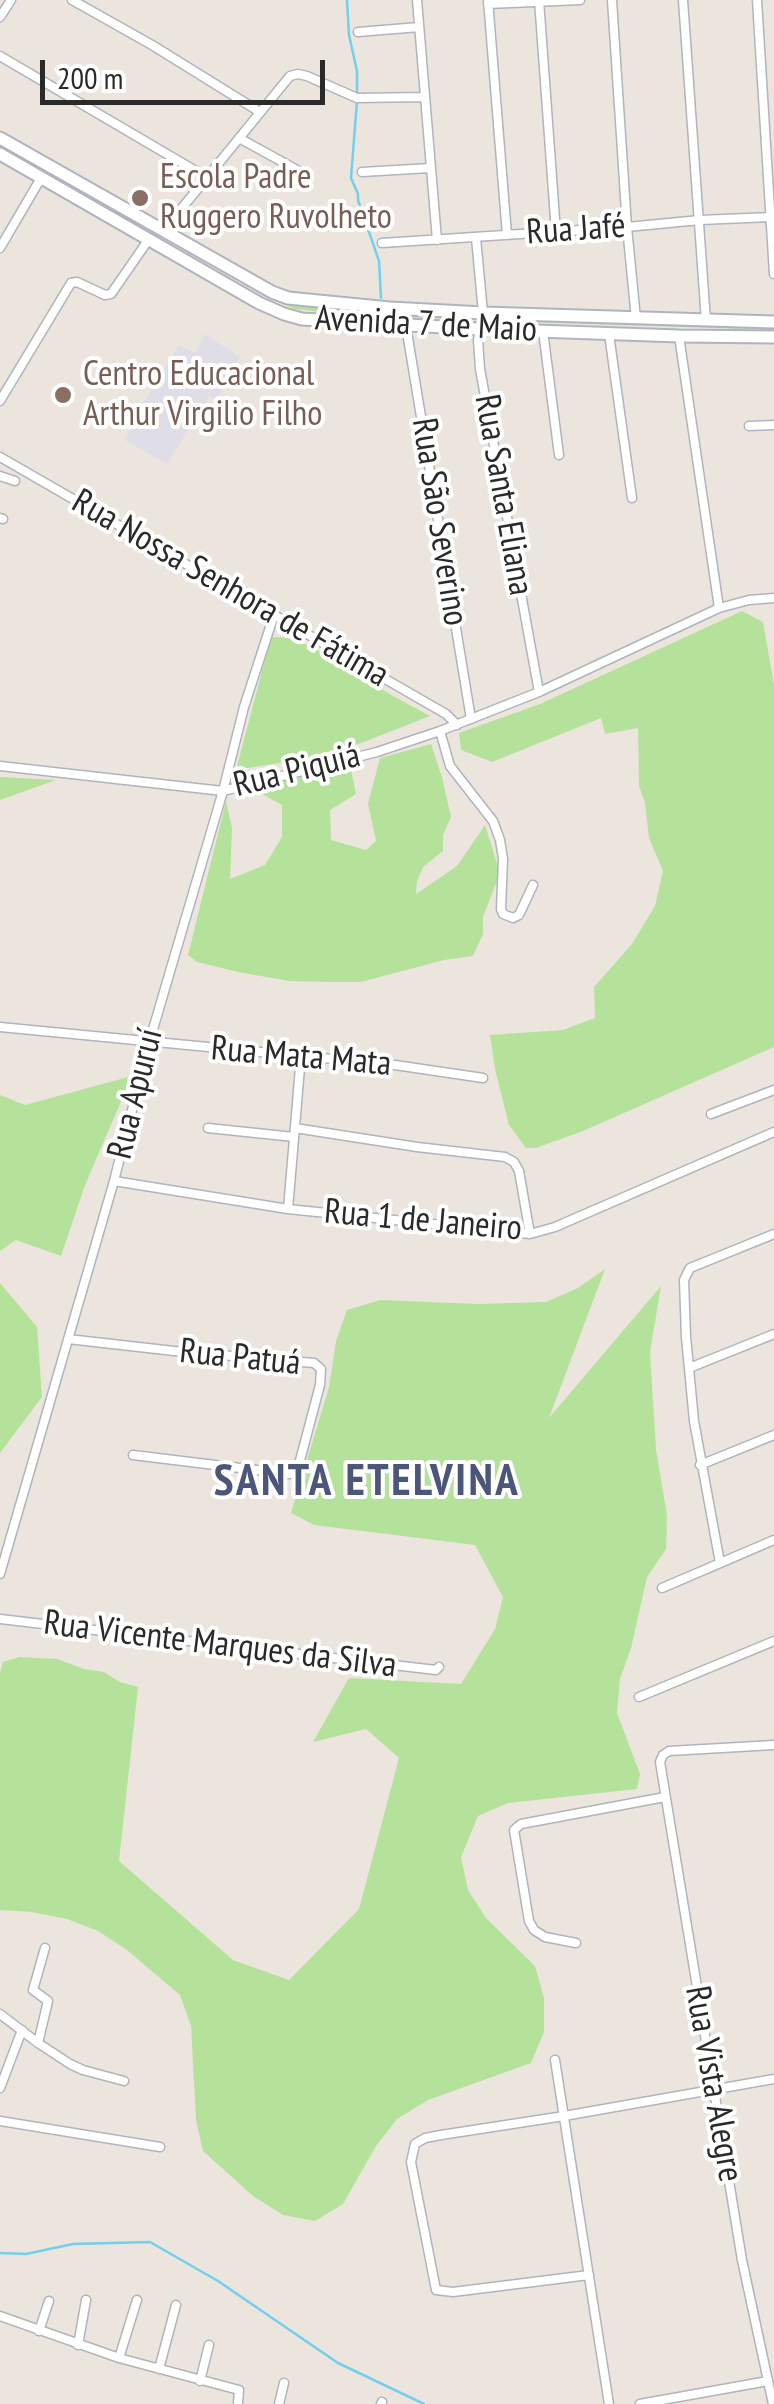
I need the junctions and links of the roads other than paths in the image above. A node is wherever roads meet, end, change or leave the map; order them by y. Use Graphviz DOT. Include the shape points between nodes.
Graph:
graph roads {
  1 [pos="12,0"];
  2 [pos="72,0"];
  3 [pos="418,0"];
  4 [pos="580,0"];
  5 [pos="612,0"];
  6 [pos="683,0"];
  7 [pos="757,0"];
  8 [pos="539,1"];
  9 [pos="488,2"];
  10 [pos="0,17"];
  11 [pos="419,27"];
  12 [pos="358,32"];
  13 [pos="0,56"];
  14 [pos="424,97"];
  15 [pos="260,112"];
  16 [pos="0,138"];
  17 [pos="239,138"];
  18 [pos="0,154"];
  19 [pos="430,168"];
  20 [pos="362,172"];
  21 [pos="308,176"];
  22 [pos="206,177"];
  23 [pos="41,178"];
  24 [pos="771,217"];
  25 [pos="700,220"];
  26 [pos="626,227"];
  27 [pos="164,230"];
  28 [pos="556,232"];
  29 [pos="508,235"];
  30 [pos="476,238"];
  31 [pos="149,239"];
  32 [pos="437,240"];
  33 [pos="382,244"];
  34 [pos="0,248"];
  35 [pos="774,274"];
  36 [pos="483,312"];
  37 [pos="636,319"];
  38 [pos="706,321"];
  39 [pos="774,322"];
  40 [pos="406,326"];
  41 [pos="479,329"];
  42 [pos="543,331"];
  43 [pos="609,334"];
  44 [pos="679,336"];
  45 [pos="774,337"];
  46 [pos="0,401"];
  47 [pos="774,425"];
  48 [pos="749,426"];
  49 [pos="559,455"];
  50 [pos="0,457"];
  51 [pos="0,476"];
  52 [pos="15,480"];
  53 [pos="632,498"];
  54 [pos="773,598"];
  55 [pos="774,606"];
  56 [pos="720,608"];
  57 [pos="274,615"];
  58 [pos="538,692"];
  59 [pos="471,720"];
  60 [pos="457,725"];
  61 [pos="440,731"];
  62 [pos="0,766"];
  63 [pos="223,791"];
  64 [pos="533,885"];
  65 [pos="0,1027"];
  66 [pos="149,1042"];
  67 [pos="301,1056"];
  68 [pos="483,1078"];
  69 [pos="774,1090"];
  70 [pos="711,1114"];
  71 [pos="208,1128"];
  72 [pos="295,1132"];
  73 [pos="774,1132"];
  74 [pos="114,1181"];
  75 [pos="288,1209"];
  76 [pos="530,1234"];
  77 [pos="774,1234"];
  78 [pos="774,1334"];
  79 [pos="68,1339"];
  80 [pos="689,1368"];
  81 [pos="774,1436"];
  82 [pos="133,1455"];
  83 [pos="700,1465"];
  84 [pos="774,1540"];
  85 [pos="720,1563"];
  86 [pos="0,1574"];
  87 [pos="662,1588"];
  88 [pos="0,1619"];
  89 [pos="774,1641"];
  90 [pos="439,1667"];
  91 [pos="639,1696"];
  92 [pos="774,1745"];
  93 [pos="666,1797"];
  94 [pos="576,1943"];
  95 [pos="45,1948"];
  96 [pos="0,2014"];
  97 [pos="22,2030"];
  98 [pos="38,2043"];
  99 [pos="556,2060"];
  100 [pos="774,2079"];
  101 [pos="124,2080"];
  102 [pos="0,2088"];
  103 [pos="714,2089"];
  104 [pos="564,2116"];
  105 [pos="0,2120"];
  106 [pos="160,2147"];
  107 [pos="589,2275"];
  108 [pos="86,2300"];
  109 [pos="136,2300"];
  110 [pos="49,2302"];
  111 [pos="176,2305"];
  112 [pos="0,2316"];
  113 [pos="39,2330"];
  114 [pos="78,2345"];
  115 [pos="209,2345"];
  116 [pos="118,2358"];
  117 [pos="159,2369"];
  118 [pos="200,2381"];
  119 [pos="768,2381"];
  120 [pos="284,2384"];
  121 [pos="238,2404"];
  122 [pos="280,2404"];
  123 [pos="609,2404"];
  124 [pos="640,2404"];
  125 [pos="773,2404"];
  1 -- 10 [label="street"];
  2 -- 15 [label="street"];
  3 -- 11 [label="street"];
  4 -- 8 [label="street"];
  5 -- 26 [label="street"];
  6 -- 25 [label="street"];
  7 -- 24 [label="street"];
  8 -- 9 [label="street"];
  8 -- 28 [label="street"];
  9 -- 29 [label="street"];
  11 -- 12 [label="street"];
  11 -- 14 [label="street"];
  13 -- 22 [label="street"];
  14 -- 15 [label="street" via="357,98 298,74"];
  14 -- 19 [label="street"];
  15 -- 17 [label="street"];
  16 -- 27 [label="main road, Avenida 7 de Maio"];
  17 -- 21 [label="street"];
  17 -- 22 [label="street"];
  18 -- 23 [label="main road, Avenida 7 de Maio"];
  19 -- 20 [label="street"];
  19 -- 32 [label="street"];
  22 -- 27 [label="street"];
  23 -- 31 [label="main road, Avenida 7 de Maio"];
  23 -- 34 [label="street"];
  24 -- 25 [label="street, Rua Jafé"];
  24 -- 35 [label="street"];
  25 -- 26 [label="street, Rua Jafé"];
  25 -- 38 [label="street"];
  26 -- 28 [label="street, Rua Jafé"];
  26 -- 37 [label="street"];
  27 -- 36 [label="main road, Avenida 7 de Maio" via="288,298"];
  28 -- 29 [label="street, Rua Jafé"];
  29 -- 30 [label="street, Rua Jafé"];
  30 -- 32 [label="street, Rua Jafé"];
  30 -- 36 [label="street, Rua Santa Eliana"];
  31 -- 40 [label="main road, Avenida 7 de Maio" via="284,314"];
  31 -- 46 [label="street" via="111,294 70,282"];
  32 -- 33 [label="street, Rua Jafé"];
  36 -- 37 [label="main road, Avenida 7 de Maio"];
  36 -- 41 [label="street, Rua Santa Eliana"];
  37 -- 38 [label="main road, Avenida 7 de Maio"];
  38 -- 39 [label="main road, Avenida 7 de Maio"];
  40 -- 41 [label="main road, Avenida 7 de Maio"];
  40 -- 59 [label="street, Rua São Severino"];
  41 -- 42 [label="main road, Avenida 7 de Maio"];
  41 -- 58 [label="street, Rua Santa Eliana" via="480,369"];
  42 -- 43 [label="main road, Avenida 7 de Maio"];
  42 -- 49 [label="street"];
  43 -- 44 [label="main road, Avenida 7 de Maio"];
  43 -- 53 [label="street"];
  44 -- 45 [label="main road, Avenida 7 de Maio"];
  44 -- 56 [label="street"];
  47 -- 48 [label="street"];
  50 -- 57 [label="street, Rua Nossa Senhora de Fátima"];
  51 -- 52 [label="street"];
  54 -- 55 [label="street"];
  54 -- 56 [label="street, Rua Piquiá"];
  56 -- 58 [label="street, Rua Piquiá"];
  57 -- 60 [label="street, Rua Nossa Senhora de Fátima"];
  57 -- 63 [label="street, Rua Apuruí"];
  58 -- 59 [label="street, Rua Piquiá"];
  59 -- 60 [label="street, Rua Piquiá"];
  60 -- 61 [label="street, Rua Piquiá"];
  61 -- 63 [label="street, Rua Piquiá"];
  61 -- 64 [label="street" via="450,766 494,821 503,859 503,914 519,915"];
  62 -- 63 [label="street, Rua Piquiá"];
  63 -- 66 [label="street, Rua Apuruí"];
  65 -- 66 [label="street, Rua Mata Mata"];
  66 -- 67 [label="street, Rua Mata Mata"];
  66 -- 74 [label="street, Rua Apuruí"];
  67 -- 68 [label="street, Rua Mata Mata"];
  67 -- 72 [label="street"];
  69 -- 70 [label="street"];
  71 -- 72 [label="street"];
  72 -- 75 [label="street"];
  72 -- 76 [label="street" via="505,1157 519,1171"];
  73 -- 76 [label="street, Rua 1 de Janeiro"];
  74 -- 75 [label="street, Rua 1 de Janeiro"];
  74 -- 79 [label="street, Rua Apuruí"];
  75 -- 76 [label="street, Rua 1 de Janeiro"];
  77 -- 80 [label="street" via="686,1273"];
  78 -- 80 [label="street"];
  79 -- 82 [label="street, Rua Patuá" via="314,1363 321,1369 294,1473"];
  79 -- 86 [label="street, Rua Apuruí"];
  80 -- 83 [label="street"];
  81 -- 83 [label="street"];
  83 -- 85 [label="street"];
  84 -- 85 [label="street"];
  85 -- 87 [label="street"];
  88 -- 90 [label="street, Rua Vicente Marques da Silva"];
  89 -- 91 [label="street"];
  92 -- 93 [label="street, Rua Vista Alegre" via="669,1751 660,1762"];
  93 -- 94 [label="street" via="514,1830 529,1921 545,1937"];
  93 -- 103 [label="street, Rua Vista Alegre"];
  95 -- 98 [label="street" via="33,1986 48,2001"];
  96 -- 97 [label="street"];
  97 -- 98 [label="street"];
  97 -- 102 [label="street"];
  98 -- 101 [label="street" via="83,2070"];
  99 -- 104 [label="street"];
  100 -- 103 [label="street"];
  103 -- 104 [label="street"];
  103 -- 119 [label="street, Rua Vista Alegre"];
  104 -- 107 [label="street"];
  104 -- 107 [label="street" via="425,2138 415,2144 412,2162 436,2290"];
  105 -- 106 [label="street"];
  107 -- 123 [label="street"];
  108 -- 114 [label="street"];
  109 -- 116 [label="street"];
  110 -- 113 [label="street"];
  111 -- 117 [label="street"];
  112 -- 113 [label="street"];
  113 -- 114 [label="street"];
  114 -- 116 [label="street"];
  115 -- 118 [label="street"];
  116 -- 117 [label="street"];
  117 -- 118 [label="street"];
  118 -- 121 [label="street" via="238,2390"];
  119 -- 124 [label="street"];
  119 -- 125 [label="street, Rua Vista Alegre"];
  120 -- 122 [label="street"];
}
